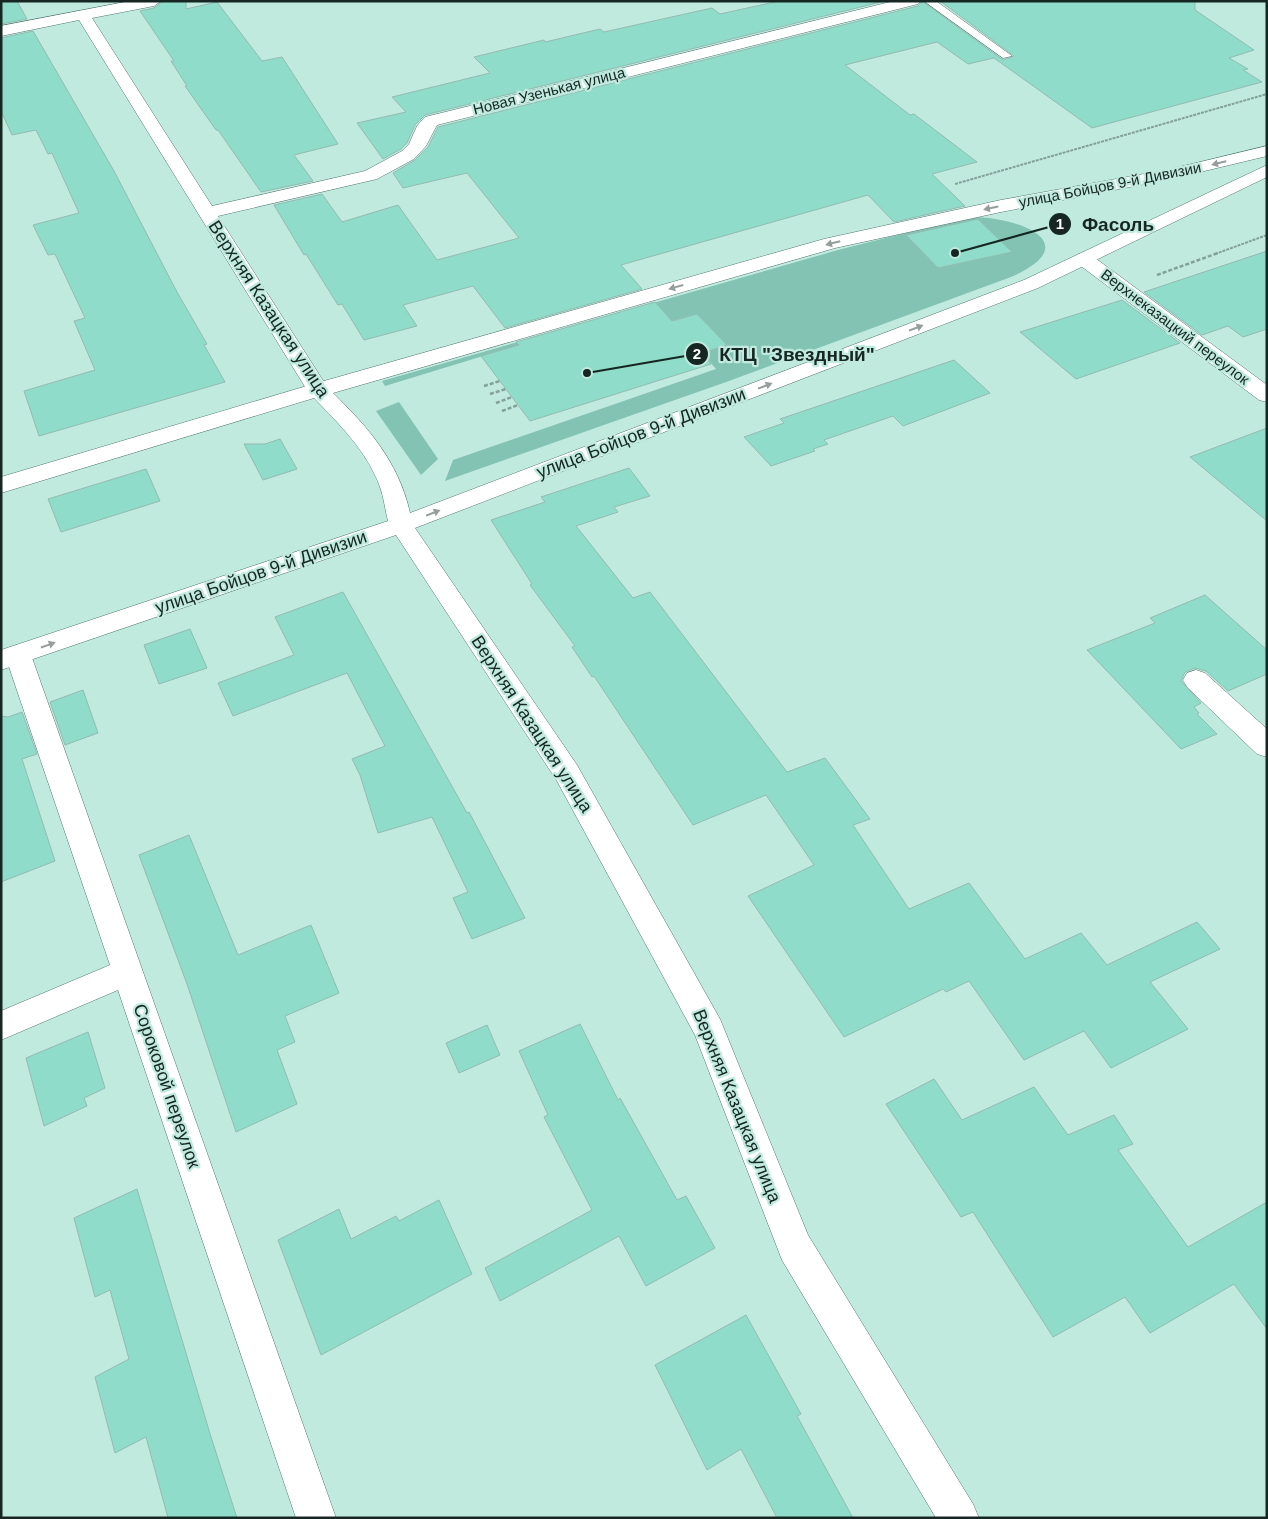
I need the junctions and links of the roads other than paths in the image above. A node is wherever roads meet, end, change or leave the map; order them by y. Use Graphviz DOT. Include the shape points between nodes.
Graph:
graph roads {
  1 [pos="154,1"];
  2 [pos="912,1"];
  3 [pos="929,1"];
  4 [pos="83,15"];
  5 [pos="1,31"];
  6 [pos="1007,56"];
  7 [pos="1267,151"];
  8 [pos="1267,170"];
  9 [pos="206,213"];
  10 [pos="1084,258"];
  11 [pos="318,390"];
  12 [pos="1267,396"];
  13 [pos="1,486"];
  14 [pos="400,525"];
  15 [pos="10,658"];
  16 [pos="1196,680"];
  17 [pos="1267,746"];
  18 [pos="127,972"];
  19 [pos="1,1026"];
  20 [pos="316,1518"];
  21 [pos="959,1518"];
  1 -- 4 [label="street"];
  2 -- 9 [label="street, Новая Узенькая улица" via="432,121 408,155 370,175"];
  3 -- 6 [label="lane"];
  4 -- 5 [label="street"];
  4 -- 9 [label="street, Верхняя Казацкая улица"];
  7 -- 11 [label="street, улица Бойцов 9-й Дивизии, one-way" via="1171,174 831,243"];
  8 -- 10 [label="street, улица Бойцов 9-й Дивизии"];
  9 -- 11 [label="street, Верхняя Казацкая улица"];
  10 -- 12 [label="street, Верхнеказацкий переулок"];
  14 -- 10 [label="street, улица Бойцов 9-й Дивизии, one-way" via="1022,288"];
  11 -- 13 [label="street, улица Бойцов 9-й Дивизии"];
  11 -- 14 [label="street, Верхняя Казацкая улица" via="344,414 372,449 392,487"];
  15 -- 14 [label="street, улица Бойцов 9-й Дивизии, one-way"];
  14 -- 21 [label="street, Верхняя Казацкая улица" via="567,773 709,1029 795,1248"];
  15 -- 18 [label="street, Сороковой переулок"];
  16 -- 17 [label="street"];
  18 -- 19 [label="street"];
  18 -- 20 [label="street, Сороковой переулок"];
}
